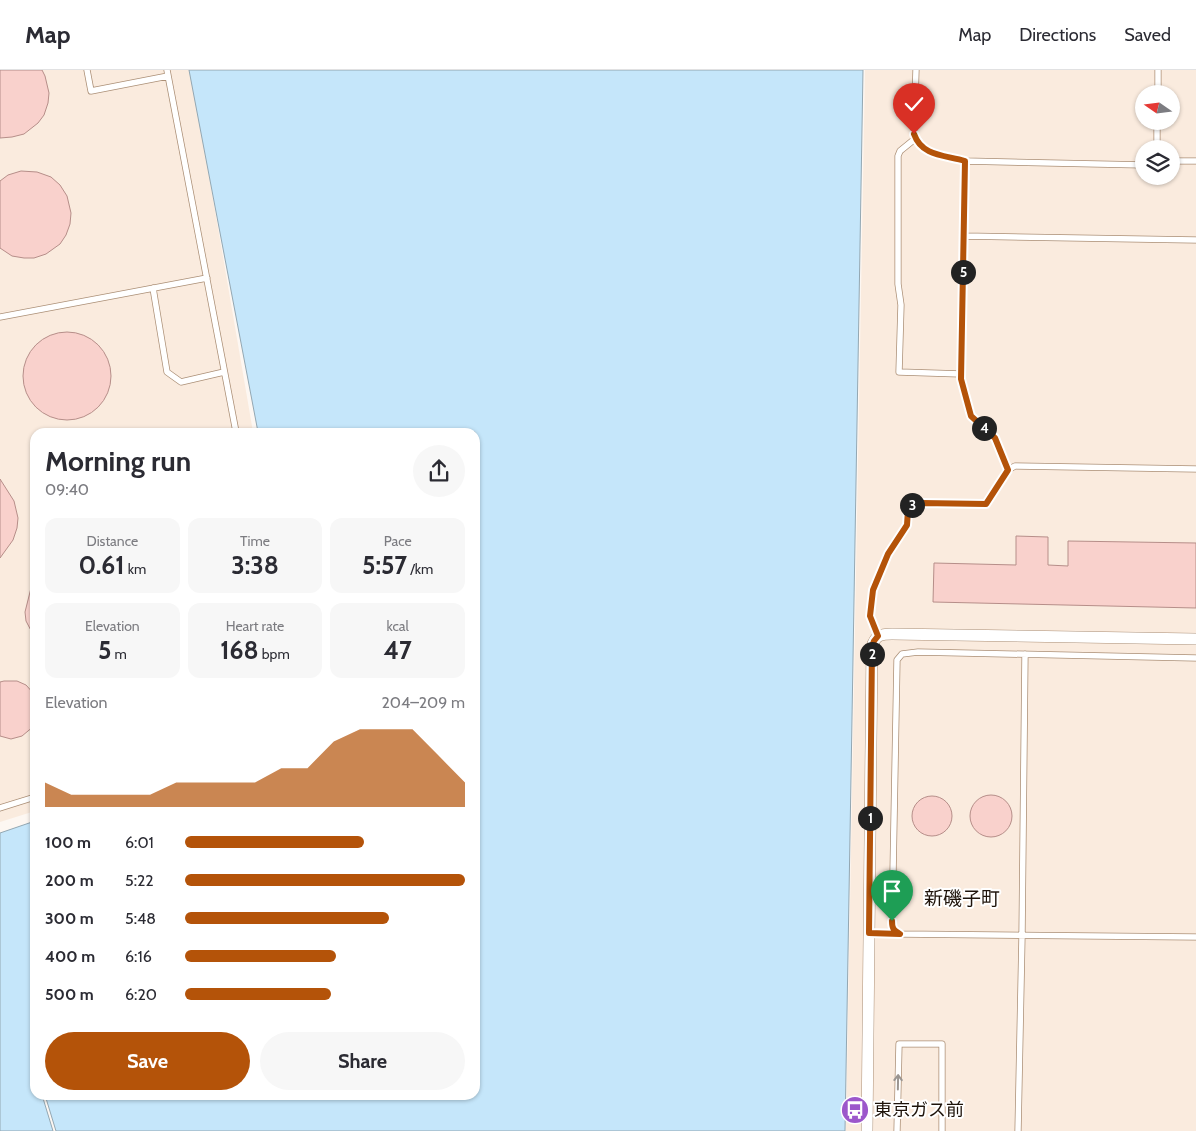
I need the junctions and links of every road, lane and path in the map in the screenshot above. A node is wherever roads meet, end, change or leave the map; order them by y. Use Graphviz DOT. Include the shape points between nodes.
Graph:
graph roads {
  1 [pos="87,70"];
  2 [pos="916,70"];
  3 [pos="1158,70"];
  4 [pos="167,73"];
  5 [pos="1158,85"];
  6 [pos="916,138"];
  7 [pos="965,161"];
  8 [pos="1180,161"];
  9 [pos="1196,161"];
  10 [pos="1135,165"];
  11 [pos="964,236"];
  12 [pos="1196,240"];
  13 [pos="206,278"];
  14 [pos="153,288"];
  15 [pos="0,317"];
  16 [pos="224,372"];
  17 [pos="961,374"];
  18 [pos="235,428"];
  19 [pos="1196,469"];
  20 [pos="1008,470"];
  21 [pos="878,636"];
  22 [pos="1196,639"];
  23 [pos="1025,654"];
  24 [pos="1196,658"];
  25 [pos="30,799"];
  26 [pos="0,808"];
  27 [pos="869,933"];
  28 [pos="900,934"];
  29 [pos="1022,936"];
  30 [pos="1196,937"];
  31 [pos="867,1131"];
  32 [pos="897,1131"];
  33 [pos="942,1131"];
  34 [pos="1018,1131"];
  1 -- 4 [label="lane" via="91,91"];
  2 -- 6 [label="lane"];
  3 -- 5 [label="lane"];
  4 -- 13 [label="lane"];
  6 -- 7 [label="lane" via="933,154"];
  6 -- 17 [label="lane" via="898,156 899,372"];
  7 -- 10 [label="lane"];
  7 -- 11 [label="lane"];
  8 -- 9 [label="lane"];
  11 -- 12 [label="lane"];
  11 -- 17 [label="lane"];
  13 -- 14 [label="lane"];
  13 -- 16 [label="lane"];
  14 -- 15 [label="lane"];
  14 -- 16 [label="lane" via="167,372 181,382"];
  16 -- 18 [label="lane"];
  17 -- 20 [label="lane" via="971,416 995,438"];
  19 -- 20 [label="lane" via="1015,466"];
  20 -- 21 [label="lane" via="986,504 910,505 907,525 888,554 873,590 870,616"];
  21 -- 22 [label="street"];
  21 -- 27 [label="street" via="872,647"];
  23 -- 24 [label="lane"];
  23 -- 28 [label="lane" via="910,652 897,660 892,927"];
  23 -- 29 [label="lane"];
  25 -- 26 [label="lane"];
  27 -- 28 [label="lane"];
  27 -- 31 [label="street"];
  28 -- 29 [label="lane"];
  29 -- 30 [label="lane"];
  29 -- 34 [label="lane"];
  32 -- 33 [label="lane, one-way" via="899,1044 942,1044"];
}
